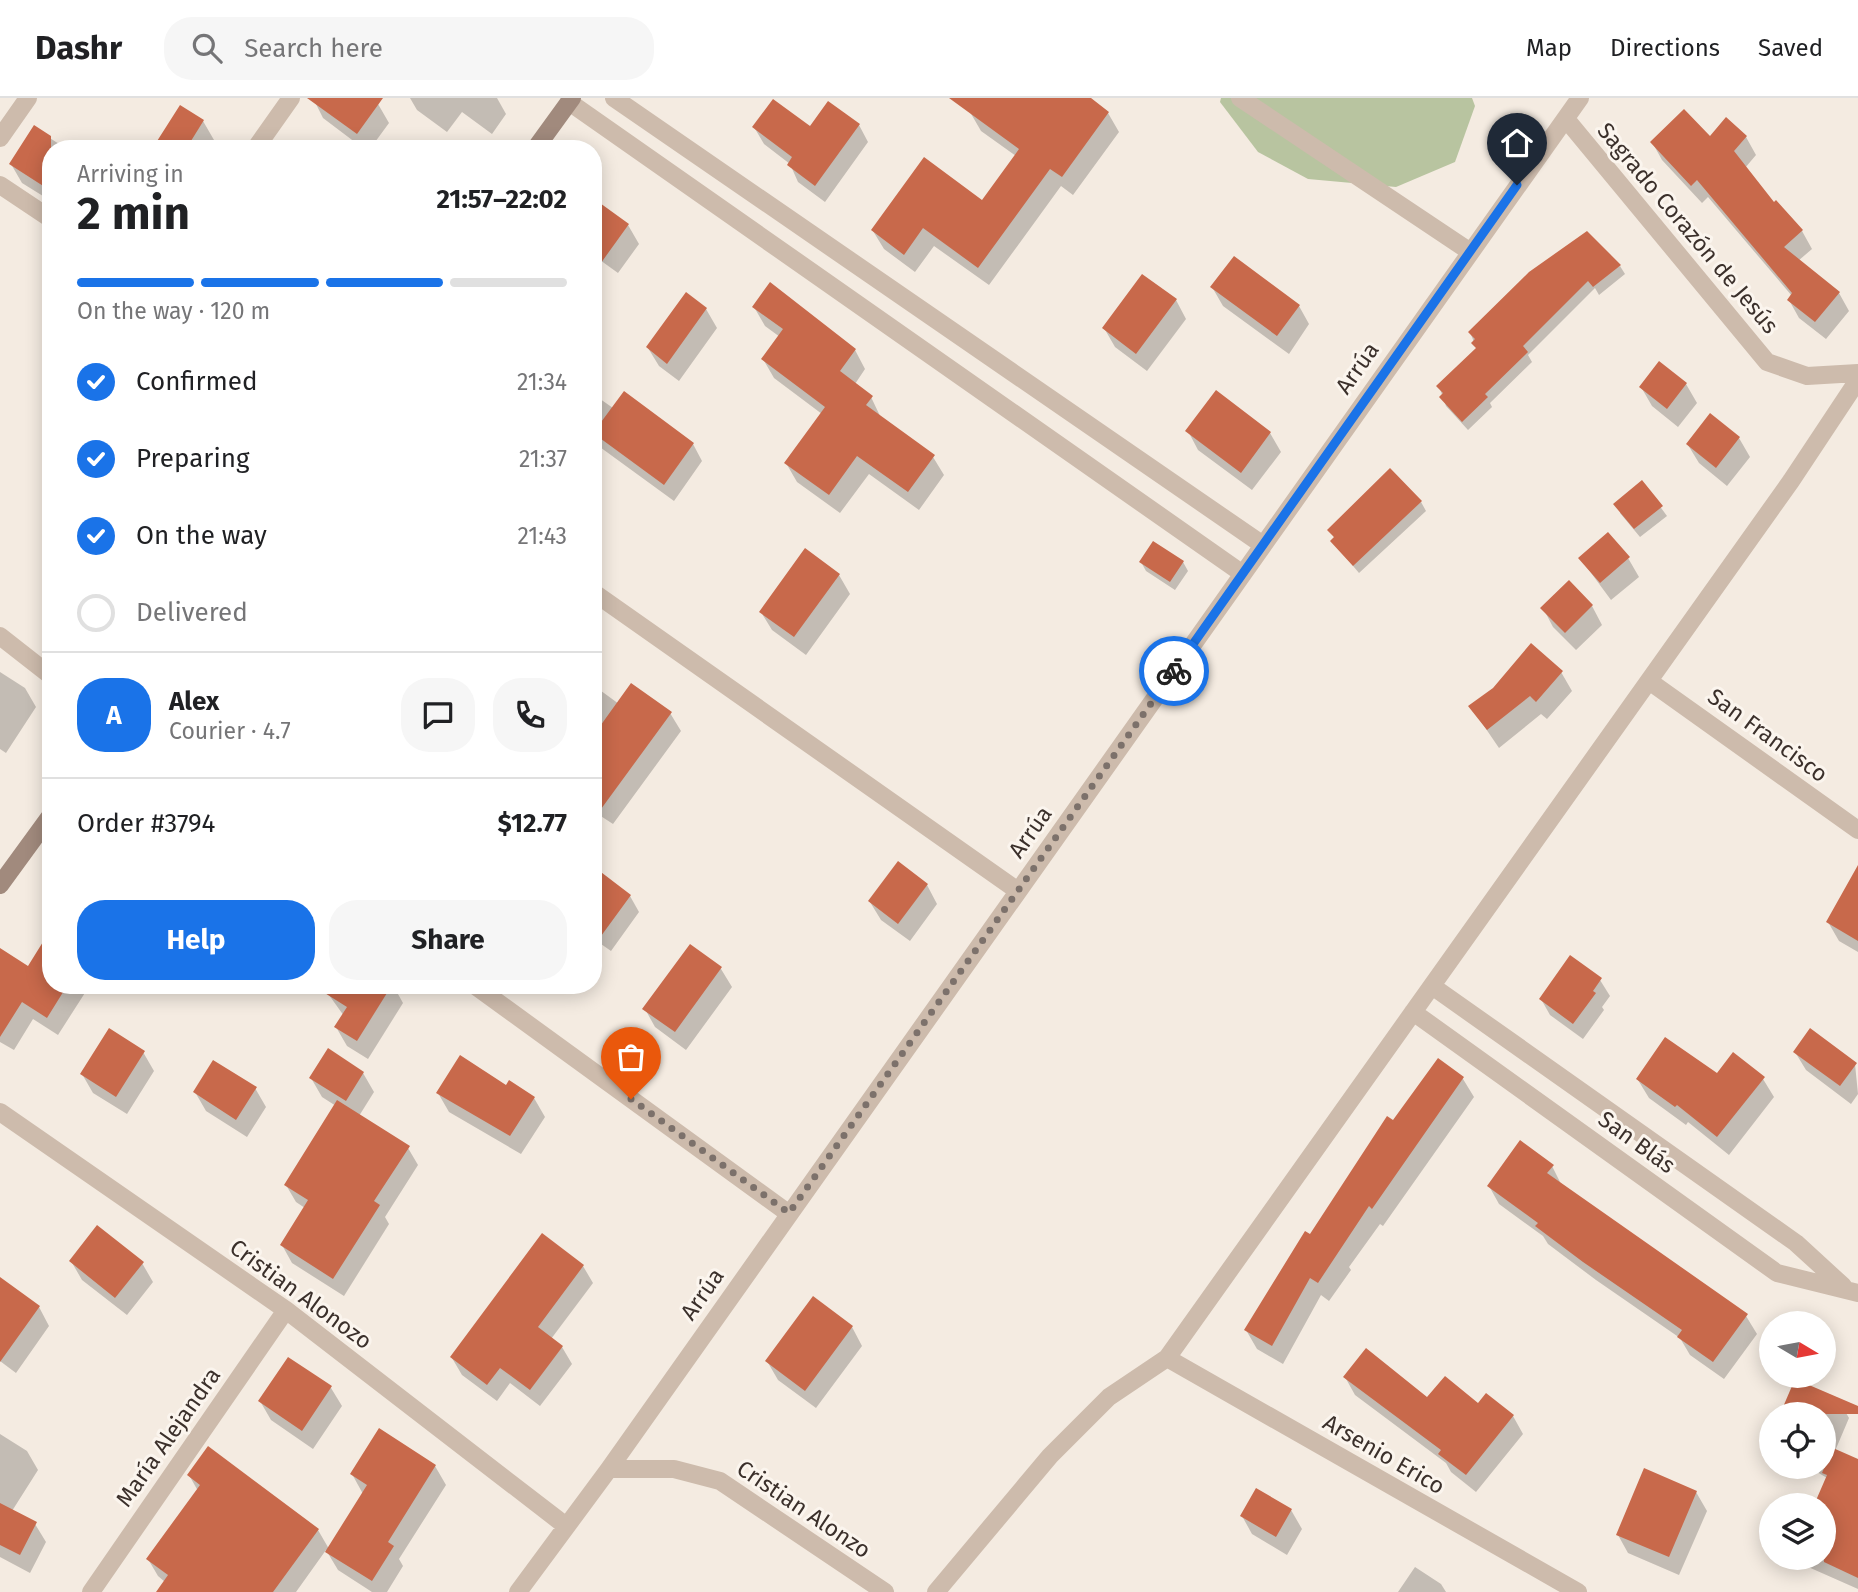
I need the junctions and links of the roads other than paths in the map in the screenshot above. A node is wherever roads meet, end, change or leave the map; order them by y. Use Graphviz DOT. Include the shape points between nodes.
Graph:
graph roads {
  1 [pos="29,98"];
  2 [pos="291,98"];
  3 [pos="614,98"];
  4 [pos="1240,98"];
  5 [pos="1580,98"];
  6 [pos="570,100"];
  7 [pos="1566,119"];
  8 [pos="0,138"];
  9 [pos="261,140"];
  10 [pos="541,140"];
  11 [pos="0,185"];
  12 [pos="42,213"];
  13 [pos="1469,251"];
  14 [pos="1858,373"];
  15 [pos="1858,380"];
  16 [pos="1263,545"];
  17 [pos="1243,574"];
  18 [pos="602,598"];
  19 [pos="0,636"];
  20 [pos="42,669"];
  21 [pos="1649,681"];
  22 [pos="42,827"];
  23 [pos="1858,830"];
  24 [pos="0,885"];
  25 [pos="1018,891"];
  26 [pos="1432,986"];
  27 [pos="486,994"];
  28 [pos="1413,1012"];
  29 [pos="0,1112"];
  30 [pos="789,1213"];
  31 [pos="1850,1290"];
  32 [pos="286,1310"];
  33 [pos="1167,1358"];
  34 [pos="609,1469"];
  35 [pos="566,1526"];
  36 [pos="90,1592"];
  37 [pos="518,1592"];
  38 [pos="885,1592"];
  39 [pos="936,1592"];
  40 [pos="1578,1592"];
  1 -- 8 [label="street"];
  2 -- 9 [label="street"];
  3 -- 16 [label="street"];
  4 -- 13 [label="street"];
  5 -- 7 [label="street, Arrúa"];
  6 -- 10 [label="street"];
  6 -- 17 [label="street"];
  7 -- 13 [label="street, Arrúa"];
  7 -- 14 [label="street, Sagrado Corazón de Jesús" via="1768,362 1807,376"];
  11 -- 12 [label="street"];
  13 -- 16 [label="street, Arrúa"];
  15 -- 21 [label="street"];
  16 -- 17 [label="street, Arrúa"];
  17 -- 25 [label="street, Arrúa"];
  18 -- 25 [label="street"];
  19 -- 20 [label="street"];
  21 -- 23 [label="street, San Francisco"];
  21 -- 26 [label="street"];
  22 -- 24 [label="street"];
  25 -- 30 [label="street, Arrúa"];
  26 -- 28 [label="street"];
  26 -- 31 [label="street, San Blás" via="1796,1243"];
  27 -- 30 [label="street"];
  28 -- 31 [label="street, San Blás" via="1777,1273"];
  28 -- 33 [label="street"];
  29 -- 32 [label="street, Cristian Alonozo"];
  30 -- 34 [label="street, Arrúa"];
  32 -- 35 [label="street, Cristian Alonozo"];
  32 -- 36 [label="street, María Alejandra"];
  33 -- 39 [label="street" via="1109,1397 1050,1456"];
  33 -- 40 [label="street, Arsenio Erico"];
  34 -- 35 [label="street, Arrúa"];
  34 -- 38 [label="street, Cristian Alonzo" via="674,1469 720,1480"];
  35 -- 37 [label="street, Arrúa"];
}
